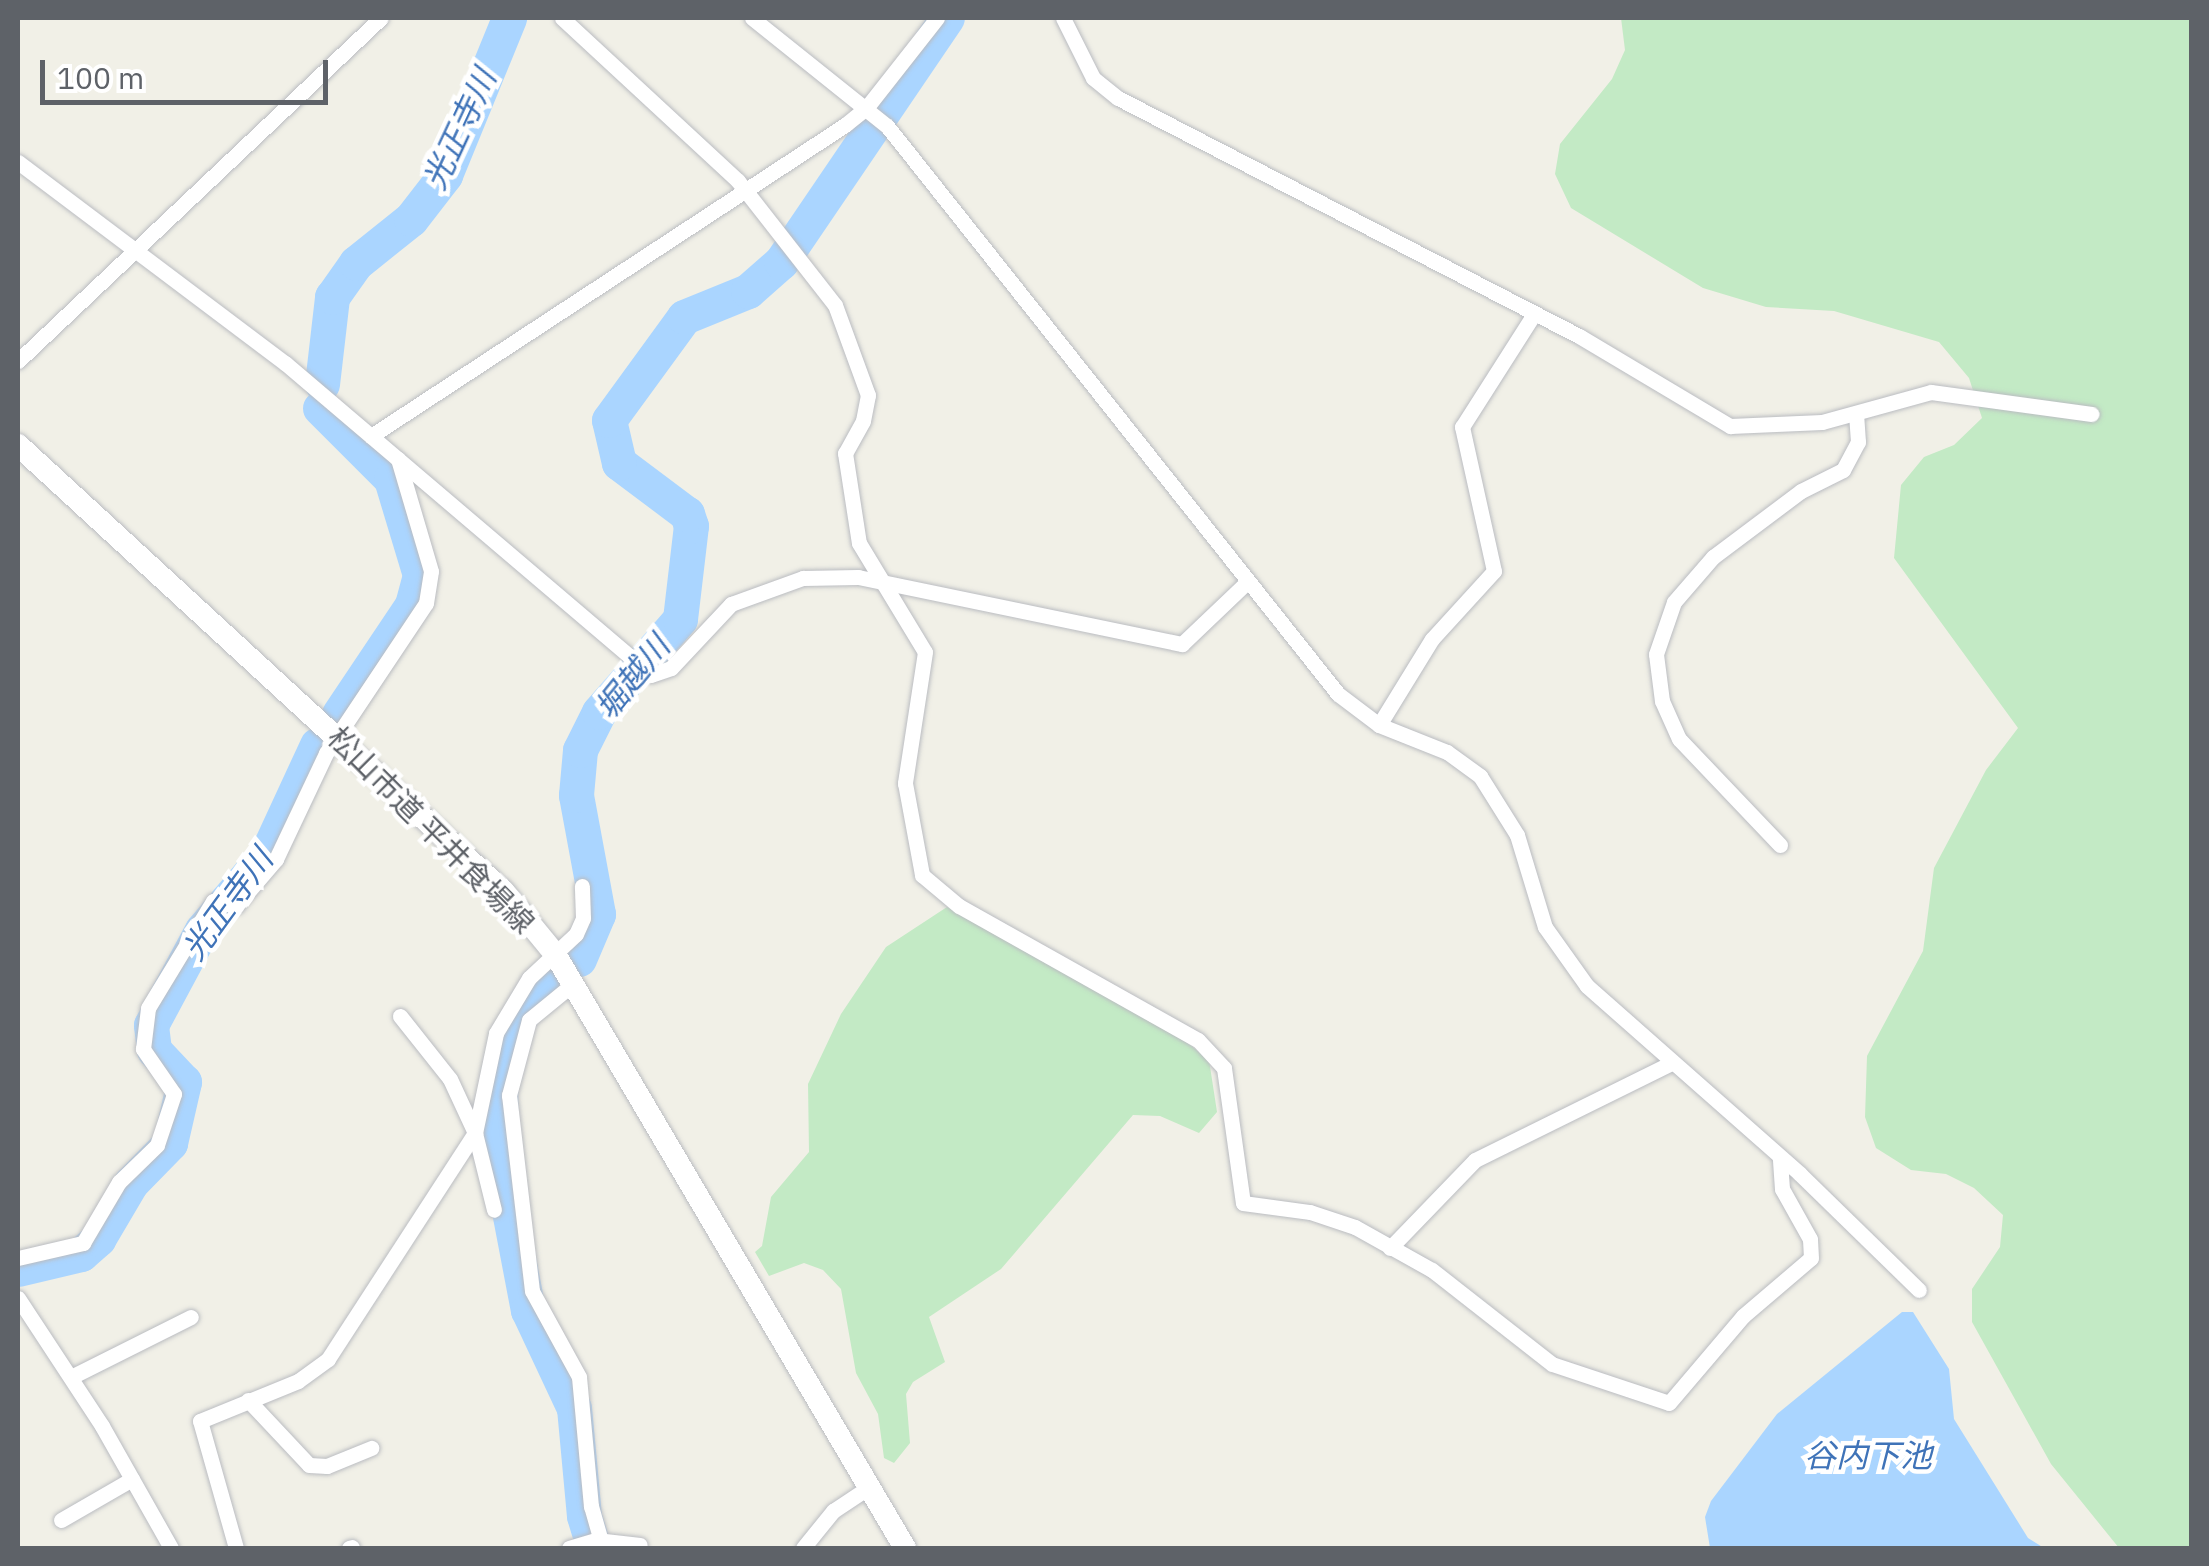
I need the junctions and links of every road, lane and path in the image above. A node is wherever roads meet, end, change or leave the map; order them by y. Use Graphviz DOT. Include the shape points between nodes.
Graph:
graph roads {
  1 [pos="381,18"];
  2 [pos="562,18"];
  3 [pos="752,18"];
  4 [pos="937,18"];
  5 [pos="1063,18"];
  6 [pos="870,110"];
  7 [pos="18,162"];
  8 [pos="746,192"];
  9 [pos="136,245"];
  10 [pos="1534,314"];
  11 [pos="18,361"];
  12 [pos="1856,414"];
  13 [pos="2092,414"];
  14 [pos="371,436"];
  15 [pos="18,445"];
  16 [pos="398,459"];
  17 [pos="1247,582"];
  18 [pos="884,585"];
  19 [pos="1379,724"];
  20 [pos="337,736"];
  21 [pos="1780,845"];
  22 [pos="582,886"];
  23 [pos="555,954"];
  24 [pos="574,983"];
  25 [pos="400,1016"];
  26 [pos="1671,1064"];
  27 [pos="474,1133"];
  28 [pos="512,1154"];
  29 [pos="486,1156"];
  30 [pos="1780,1157"];
  31 [pos="494,1210"];
  32 [pos="1390,1248"];
  33 [pos="18,1258"];
  34 [pos="1919,1290"];
  35 [pos="18,1298"];
  36 [pos="191,1317"];
  37 [pos="70,1377"];
  38 [pos="248,1400"];
  39 [pos="371,1448"];
  40 [pos="132,1479"];
  41 [pos="869,1487"];
  42 [pos="61,1520"];
  43 [pos="590,1544"];
  44 [pos="640,1546"];
  45 [pos="171,1548"];
  46 [pos="236,1548"];
  47 [pos="803,1548"];
  48 [pos="905,1548"];
  1 -- 9 [label="street"];
  2 -- 8 [label="street"];
  3 -- 6 [label="street"];
  4 -- 6 [label="street"];
  5 -- 10 [label="street" via="1093,78 1118,98"];
  6 -- 8 [label="street"];
  6 -- 17 [label="street"];
  7 -- 9 [label="street"];
  8 -- 14 [label="street"];
  8 -- 18 [label="street" via="835,305 868,395 864,421 845,454 846,476 864,554"];
  9 -- 11 [label="street"];
  9 -- 14 [label="street"];
  10 -- 12 [label="street" via="1730,426 1752,430"];
  10 -- 19 [label="street" via="1462,427 1494,572 1432,638"];
  12 -- 13 [label="street" via="1931,392"];
  12 -- 21 [label="street" via="1858,442 1843,470 1802,491 1714,558 1674,602 1656,654 1662,701 1679,738"];
  14 -- 16 [label="street"];
  15 -- 20 [label="street, 松山市道 平井食場線"];
  16 -- 18 [label="street" via="638,668 672,668 716,616 750,593 836,576"];
  16 -- 20 [label="street" via="432,584"];
  17 -- 18 [label="street" via="1182,644"];
  17 -- 19 [label="street" via="1316,671"];
  18 -- 32 [label="street" via="925,652 904,783 922,875 959,906 1198,1040 1224,1068 1242,1204 1338,1219"];
  19 -- 26 [label="street" via="1447,752 1494,793 1517,835 1535,904 1561,954"];
  20 -- 23 [label="street, 松山市道 平井食場線" via="504,892"];
  20 -- 33 [label="street" via="276,859 226,904 213,901 142,1025 146,1058 174,1094 157,1146 119,1182 82,1243"];
  22 -- 23 [label="street" via="584,918"];
  23 -- 24 [label="street, 松山市道 平井食場線"];
  23 -- 27 [label="street" via="511,1000 487,1061"];
  24 -- 28 [label="street" via="540,1006 518,1046 508,1095"];
  24 -- 41 [label="street, 松山市道 平井食場線"];
  25 -- 27 [label="street" via="450,1079"];
  26 -- 30 [label="street"];
  26 -- 32 [label="street" via="1475,1160"];
  27 -- 29 [label="street"];
  27 -- 38 [label="street" via="328,1360 298,1381"];
  28 -- 29 [label="street"];
  28 -- 43 [label="street" via="532,1292 578,1377"];
  29 -- 31 [label="street"];
  30 -- 32 [label="street" via="1782,1189 1810,1239 1811,1258 1743,1316 1670,1402 1552,1364 1492,1312"];
  30 -- 34 [label="street"];
  35 -- 37 [label="street"];
  36 -- 37 [label="street"];
  37 -- 40 [label="street"];
  38 -- 39 [label="street" via="290,1452 314,1468"];
  38 -- 46 [label="street" via="200,1421"];
  40 -- 42 [label="street"];
  40 -- 45 [label="street"];
  41 -- 47 [label="street" via="833,1511"];
  41 -- 48 [label="street, 松山市道 平井食場線"];
  43 -- 44 [label="street"];
}
